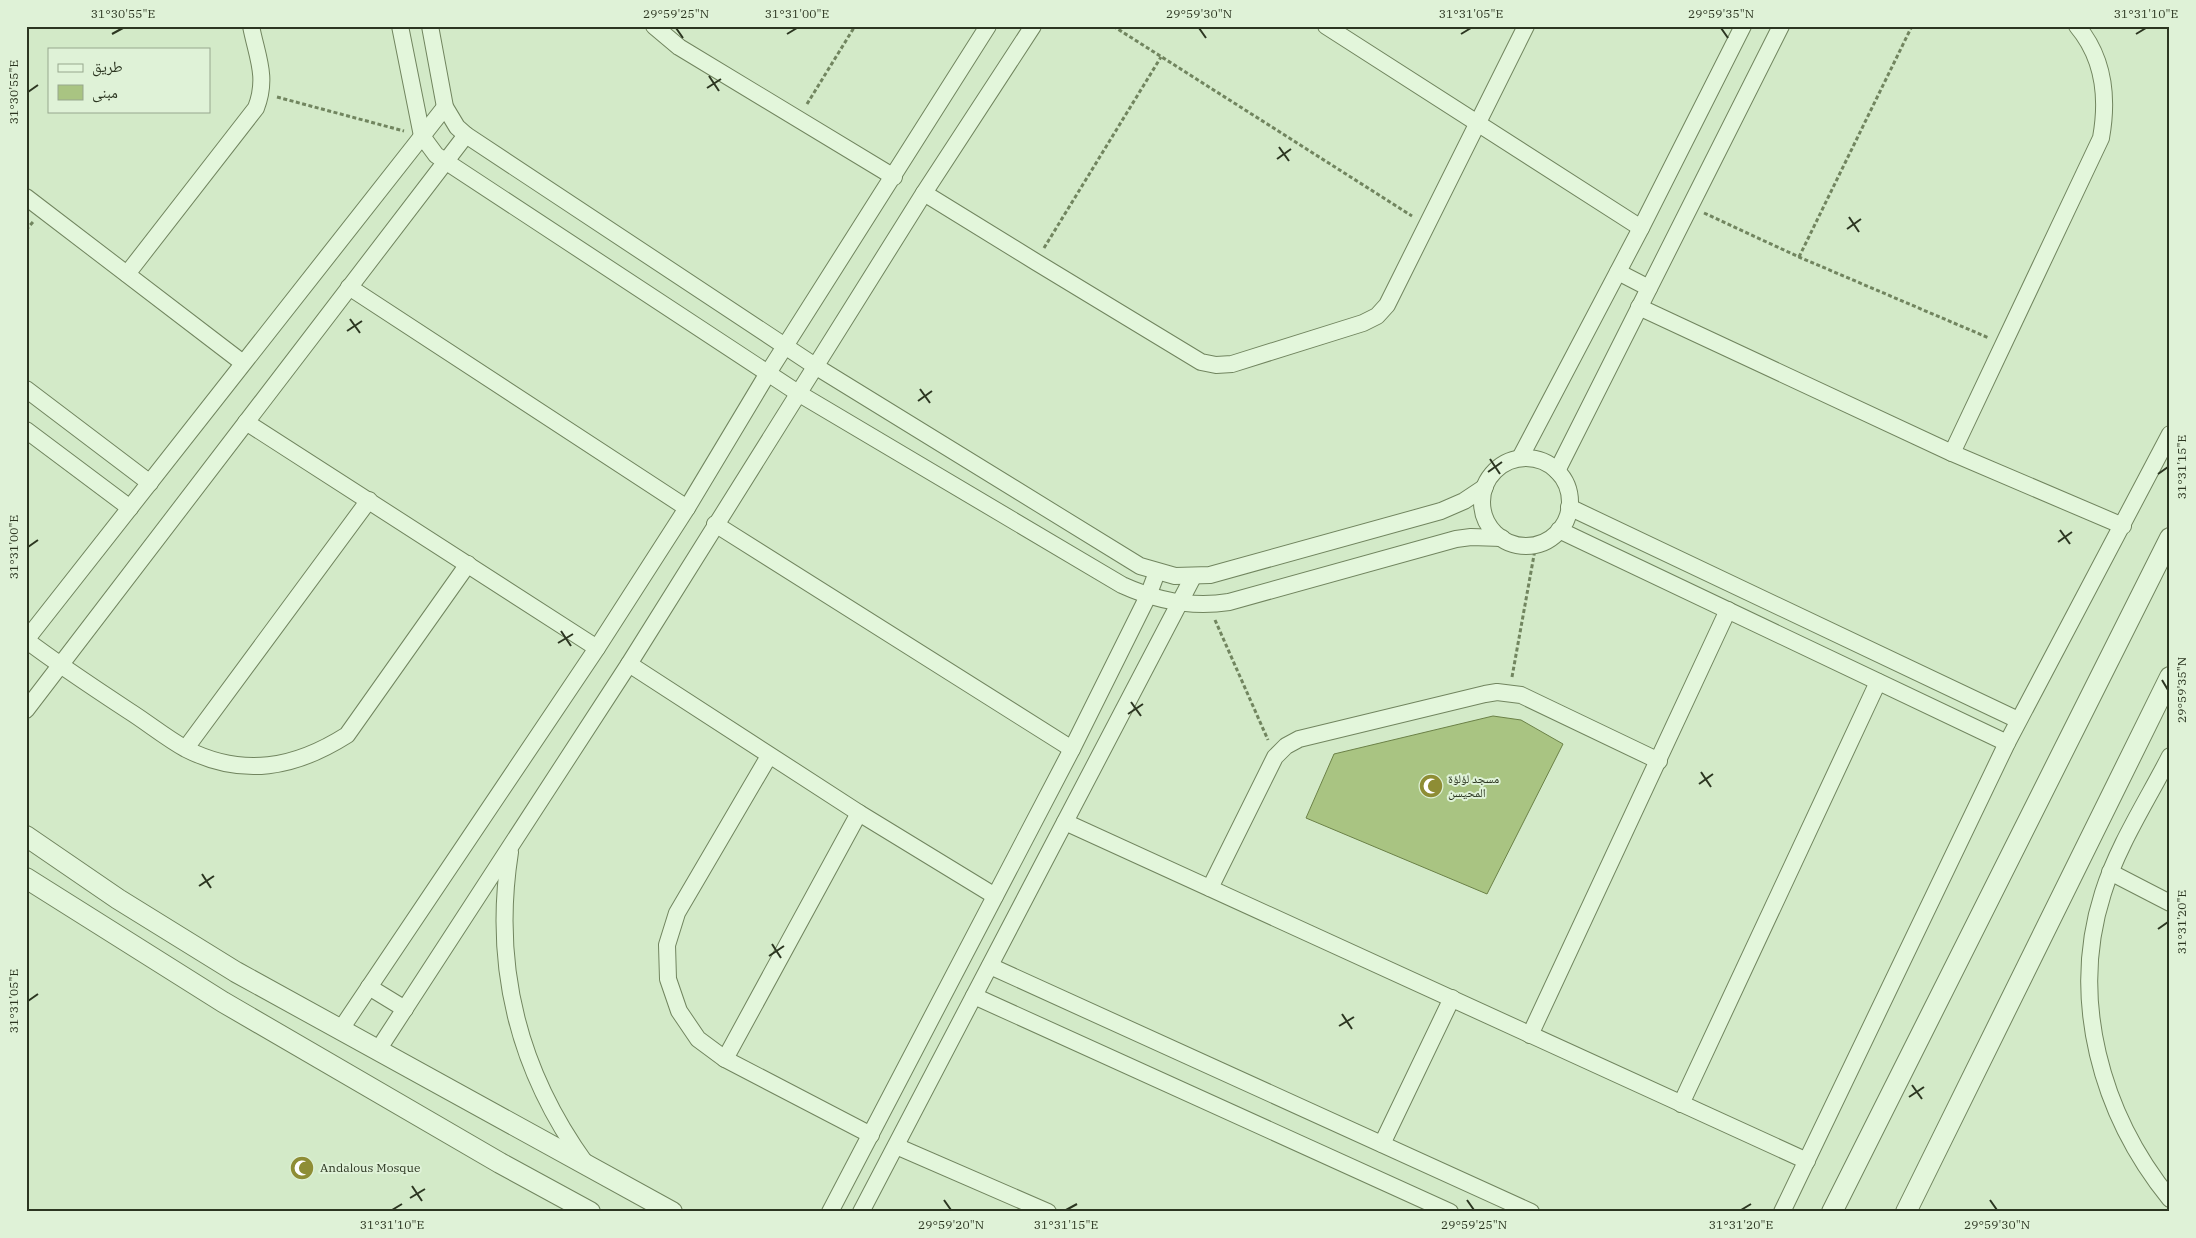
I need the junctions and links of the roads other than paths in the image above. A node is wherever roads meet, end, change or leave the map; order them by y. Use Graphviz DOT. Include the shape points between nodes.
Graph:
graph roads {
  1 [pos="251,26"];
  2 [pos="400,26"];
  3 [pos="430,26"];
  4 [pos="654,26"];
  5 [pos="988,26"];
  6 [pos="1032,26"];
  7 [pos="1326,26"];
  8 [pos="1526,26"];
  9 [pos="1744,26"];
  10 [pos="1781,26"];
  11 [pos="2077,26"];
  12 [pos="444,107"];
  13 [pos="1477,125"];
  14 [pos="466,135"];
  15 [pos="422,136"];
  16 [pos="446,162"];
  17 [pos="894,177"];
  18 [pos="924,192"];
  19 [pos="26,197"];
  20 [pos="1641,228"];
  21 [pos="1618,272"];
  22 [pos="127,274"];
  23 [pos="349,287"];
  24 [pos="1649,288"];
  25 [pos="1639,307"];
  26 [pos="785,347"];
  27 [pos="244,363"];
  28 [pos="815,366"];
  29 [pos="768,373"];
  30 [pos="26,389"];
  31 [pos="798,393"];
  32 [pos="246,422"];
  33 [pos="26,430"];
  34 [pos="2170,434"];
  35 [pos="1952,453"];
  36 [pos="1520,458"];
  37 [pos="1557,472"];
  38 [pos="150,483"];
  39 [pos="1485,487"];
  40 [pos="369,500"];
  41 [pos="1570,507"];
  42 [pos="130,508"];
  43 [pos="687,508"];
  44 [pos="716,524"];
  45 [pos="2123,526"];
  46 [pos="1559,530"];
  47 [pos="1502,538"];
  48 [pos="2170,538"];
  49 [pos="468,564"];
  50 [pos="1157,572"];
  51 [pos="1193,577"];
  52 [pos="1148,596"];
  53 [pos="1178,603"];
  54 [pos="1728,610"];
  55 [pos="26,640"];
  56 [pos="597,648"];
  57 [pos="629,664"];
  58 [pos="59,665"];
  59 [pos="2170,677"];
  60 [pos="1878,682"];
  61 [pos="26,710"];
  62 [pos="2018,720"];
  63 [pos="2007,743"];
  64 [pos="186,748"];
  65 [pos="1072,749"];
  66 [pos="770,756"];
  67 [pos="2170,756"];
  68 [pos="1659,761"];
  69 [pos="859,813"];
  70 [pos="1066,822"];
  71 [pos="26,836"];
  72 [pos="511,845"];
  73 [pos="2110,872"];
  74 [pos="26,878"];
  75 [pos="1210,888"];
  76 [pos="995,896"];
  77 [pos="2170,904"];
  78 [pos="990,966"];
  79 [pos="370,988"];
  80 [pos="974,996"];
  81 [pos="1452,998"];
  82 [pos="405,1009"];
  83 [pos="341,1029"];
  84 [pos="1530,1035"];
  85 [pos="378,1050"];
  86 [pos="726,1060"];
  87 [pos="1681,1104"];
  88 [pos="871,1135"];
  89 [pos="1382,1144"];
  90 [pos="896,1146"];
  91 [pos="1807,1161"];
  92 [pos="586,1164"];
  93 [pos="2170,1199"];
  94 [pos="1440,1210"];
  95 [pos="590,1212"];
  96 [pos="672,1212"];
  97 [pos="830,1212"];
  98 [pos="861,1212"];
  99 [pos="1048,1212"];
  100 [pos="1531,1212"];
  101 [pos="1782,1212"];
  102 [pos="1832,1212"];
  103 [pos="1906,1212"];
  1 -- 22 [label="street" via="263,77 262,93 256,108"];
  2 -- 15 [label="street"];
  3 -- 12 [label="street"];
  4 -- 17 [label="street" via="679,47"];
  5 -- 17 [label="street"];
  6 -- 18 [label="street"];
  7 -- 13 [label="street"];
  8 -- 13 [label="street"];
  9 -- 20 [label="street"];
  10 -- 24 [label="street"];
  11 -- 35 [label="street" via="2092,48 2100,70 2105,115 2101,138"];
  12 -- 14 [label="street"];
  12 -- 15 [label="street"];
  13 -- 18 [label="street" via="1387,305 1377,316 1232,364 1201,362"];
  13 -- 20 [label="street"];
  14 -- 16 [label="street"];
  14 -- 26 [label="street"];
  15 -- 16 [label="street" via="436,155"];
  15 -- 27 [label="street"];
  16 -- 23 [label="street"];
  16 -- 29 [label="street"];
  17 -- 26 [label="street"];
  18 -- 28 [label="street"];
  19 -- 22 [label="street"];
  20 -- 21 [label="street"];
  21 -- 24 [label="street"];
  21 -- 36 [label="street"];
  22 -- 27 [label="street"];
  23 -- 32 [label="street"];
  23 -- 43 [label="street"];
  24 -- 25 [label="street"];
  25 -- 35 [label="street"];
  25 -- 37 [label="street"];
  26 -- 28 [label="street"];
  26 -- 29 [label="street"];
  27 -- 38 [label="street"];
  28 -- 31 [label="street"];
  28 -- 50 [label="street" via="1124,558"];
  29 -- 31 [label="street"];
  29 -- 43 [label="street"];
  30 -- 38 [label="street"];
  31 -- 44 [label="street"];
  31 -- 52 [label="street" via="1109,578"];
  32 -- 40 [label="street"];
  32 -- 58 [label="street"];
  33 -- 42 [label="street"];
  34 -- 45 [label="street"];
  35 -- 45 [label="street"];
  36 -- 37 [label="street" via="1544,462"];
  36 -- 39 [label="street" via="1498,468"];
  37 -- 41 [label="street" via="1567,488"];
  38 -- 42 [label="street"];
  39 -- 47 [label="street" via="1482,498 1485,515"];
  39 -- 51 [label="street" via="1464,501 1441,510 1228,571"];
  40 -- 49 [label="street"];
  40 -- 64 [label="street"];
  41 -- 46 [label="street"];
  41 -- 62 [label="street"];
  42 -- 55 [label="street"];
  43 -- 56 [label="street"];
  44 -- 57 [label="street"];
  44 -- 65 [label="street"];
  45 -- 62 [label="street"];
  46 -- 47 [label="street" via="1536,544 1524,546"];
  46 -- 54 [label="street"];
  47 -- 53 [label="street" via="1456,539 1229,602 1209,605"];
  48 -- 102 [label="street"];
  49 -- 56 [label="street"];
  49 -- 64 [label="street" via="347,735 323,750 268,766 240,766 212,760"];
  50 -- 51 [label="street"];
  50 -- 52 [label="street"];
  51 -- 53 [label="street"];
  52 -- 53 [label="street"];
  52 -- 65 [label="street"];
  53 -- 70 [label="street"];
  54 -- 60 [label="street"];
  54 -- 68 [label="street"];
  55 -- 58 [label="street"];
  56 -- 79 [label="street"];
  57 -- 66 [label="street"];
  57 -- 72 [label="street"];
  58 -- 61 [label="street"];
  58 -- 64 [label="street"];
  59 -- 103 [label="street"];
  60 -- 63 [label="street"];
  60 -- 87 [label="street"];
  62 -- 63 [label="street"];
  63 -- 91 [label="street"];
  65 -- 76 [label="street"];
  66 -- 69 [label="street"];
  66 -- 86 [label="street" via="677,912 668,945 668,979 679,1011 698,1039"];
  67 -- 73 [label="street"];
  68 -- 75 [label="street" via="1509,692 1484,694 1299,739 1276,757"];
  68 -- 84 [label="street"];
  69 -- 76 [label="street"];
  69 -- 86 [label="street"];
  70 -- 75 [label="street"];
  70 -- 78 [label="street"];
  71 -- 83 [label="street" via="176,936"];
  72 -- 82 [label="street"];
  72 -- 92 [label="street" via="504,937 518,1028 545,1099"];
  73 -- 77 [label="street"];
  73 -- 93 [label="street" via="2089,950 2088,992 2098,1056 2125,1131"];
  74 -- 95 [label="street" via="223,1002"];
  75 -- 81 [label="street"];
  76 -- 88 [label="street"];
  78 -- 80 [label="street"];
  78 -- 89 [label="street"];
  79 -- 82 [label="street"];
  79 -- 83 [label="street"];
  80 -- 90 [label="street"];
  80 -- 94 [label="street"];
  81 -- 84 [label="street"];
  81 -- 89 [label="street"];
  82 -- 85 [label="street"];
  83 -- 85 [label="street"];
  84 -- 87 [label="street"];
  85 -- 92 [label="street"];
  86 -- 88 [label="street"];
  87 -- 91 [label="street"];
  88 -- 97 [label="street"];
  89 -- 100 [label="street"];
  90 -- 98 [label="street"];
  90 -- 99 [label="street"];
  91 -- 101 [label="street"];
  92 -- 96 [label="street"];
}
